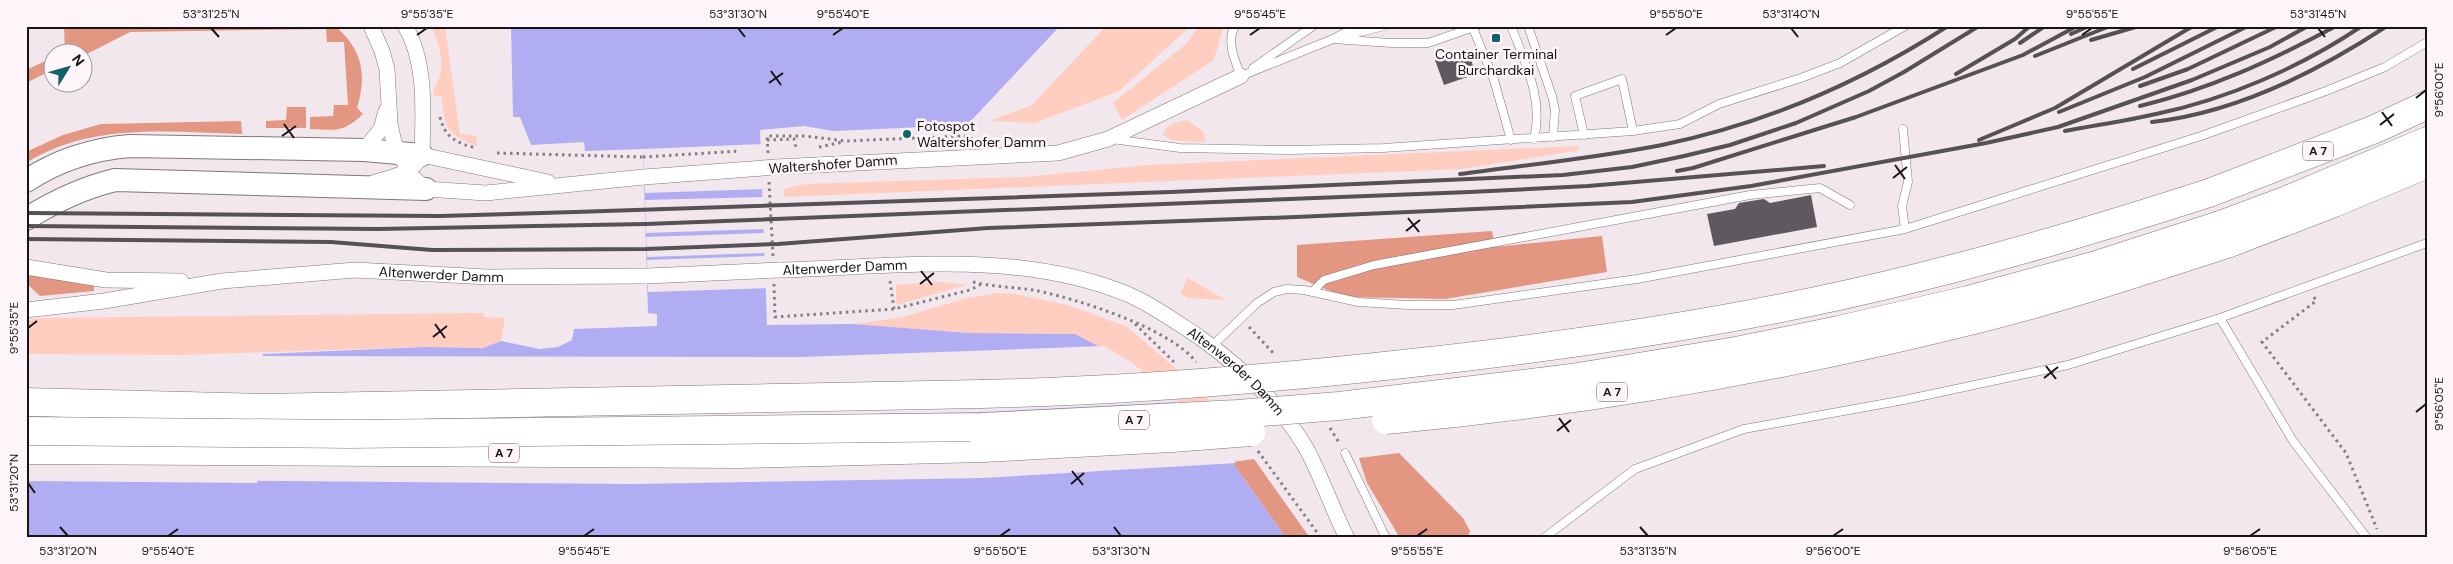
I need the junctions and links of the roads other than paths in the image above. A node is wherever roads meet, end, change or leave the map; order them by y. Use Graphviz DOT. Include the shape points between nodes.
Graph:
graph roads {
  1 [pos="371,26"];
  2 [pos="405,26"];
  3 [pos="1235,26"];
  4 [pos="1313,26"];
  5 [pos="1348,26"];
  6 [pos="1357,26"];
  7 [pos="1384,26"];
  8 [pos="1511,26"];
  9 [pos="1528,26"];
  10 [pos="1905,26"];
  11 [pos="1475,27"];
  12 [pos="1333,39"];
  13 [pos="2427,42"];
  14 [pos="1241,76"];
  15 [pos="388,105"];
  16 [pos="2427,105"];
  17 [pos="1902,129"];
  18 [pos="1633,131"];
  19 [pos="1584,135"];
  20 [pos="1553,137"];
  21 [pos="1108,138"];
  22 [pos="1534,138"];
  23 [pos="1511,140"];
  24 [pos="2427,141"];
  25 [pos="364,150"];
  26 [pos="409,160"];
  27 [pos="2427,164"];
  28 [pos="26,181"];
  29 [pos="559,184"];
  30 [pos="357,188"];
  31 [pos="426,189"];
  32 [pos="1850,205"];
  33 [pos="26,219"];
  34 [pos="1905,229"];
  35 [pos="2427,243"];
  36 [pos="26,267"];
  37 [pos="222,281"];
  38 [pos="1312,292"];
  39 [pos="26,310"];
  40 [pos="2220,318"];
  41 [pos="1212,346"];
  42 [pos="26,402"];
  43 [pos="26,430"];
  44 [pos="26,450"];
  45 [pos="1345,453"];
  46 [pos="1347,538"];
  47 [pos="1386,538"];
  48 [pos="1544,538"];
  49 [pos="2367,538"];
  1 -- 15 [label="street" via="387,69"];
  2 -- 26 [label="street" via="415,50 422,105"];
  3 -- 14 [label="lane" via="1231,37"];
  4 -- 14 [label="lane"];
  5 -- 12 [label="lane"];
  6 -- 12 [label="lane"];
  7 -- 12 [label="lane"];
  8 -- 22 [label="lane" via="1534,88 1538,108"];
  9 -- 20 [label="lane" via="1552,96 1555,110"];
  10 -- 18 [label="lane" via="1816,72 1719,104 1680,124"];
  11 -- 12 [label="lane" via="1428,43 1391,44"];
  11 -- 23 [label="lane"];
  12 -- 14 [label="lane"];
  13 -- 34 [label="lane" via="2385,67 2326,92 2201,136"];
  14 -- 21 [label="street, Waltershofer Damm"];
  15 -- 25 [label="street" via="381,129"];
  15 -- 26 [label="street" via="390,124"];
  16 -- 42 [label="highway, A 7, bridge" via="2375,129 2209,193 2114,224 1918,278 1614,338 1504,353 1349,370 1062,392 262,408"];
  17 -- 34 [label="lane" via="1908,182 1902,206"];
  18 -- 19 [label="lane"];
  18 -- 19 [label="lane" via="1622,79 1575,96"];
  19 -- 20 [label="lane"];
  20 -- 22 [label="lane"];
  21 -- 23 [label="lane" via="1180,148 1290,150"];
  21 -- 29 [label="street, Waltershofer Damm, bridge" via="1058,153"];
  22 -- 23 [label="lane"];
  24 -- 43 [label="highway, A 7, bridge" via="2220,225 2093,266 1968,300 1736,351 1454,394 1237,414 982,427 350,434"];
  25 -- 26 [label="street"];
  25 -- 28 [label="street" via="108,148 72,158"];
  26 -- 29 [label="street, Waltershofer Damm"];
  26 -- 30 [label="street"];
  26 -- 31 [label="street"];
  27 -- 44 [label="highway, A 7, bridge" via="2334,204 2227,244 1974,320 1740,371 1504,408 1172,438 983,448 739,454"];
  29 -- 31 [label="street, Waltershofer Damm" via="486,193"];
  30 -- 31 [label="street"];
  30 -- 33 [label="street" via="115,180 56,200"];
  32 -- 38 [label="lane" via="1820,188 1750,195 1374,265 1324,280"];
  34 -- 38 [label="lane" via="1636,279 1454,305 1358,302"];
  35 -- 40 [label="lane"];
  36 -- 37 [label="street, Altenwerder Damm" via="106,280"];
  37 -- 39 [label="street, Altenwerder Damm"];
  37 -- 41 [label="street, Altenwerder Damm, bridge" via="355,270 488,277 647,276 973,264 1043,270 1088,281 1160,311"];
  38 -- 41 [label="lane" via="1287,289 1274,292 1240,318"];
  40 -- 48 [label="lane" via="2068,365 1904,400 1744,429 1635,469"];
  40 -- 49 [label="lane" via="2293,441"];
  41 -- 46 [label="street, Altenwerder Damm" via="1252,381 1294,430"];
  45 -- 47 [label="lane"];
}
